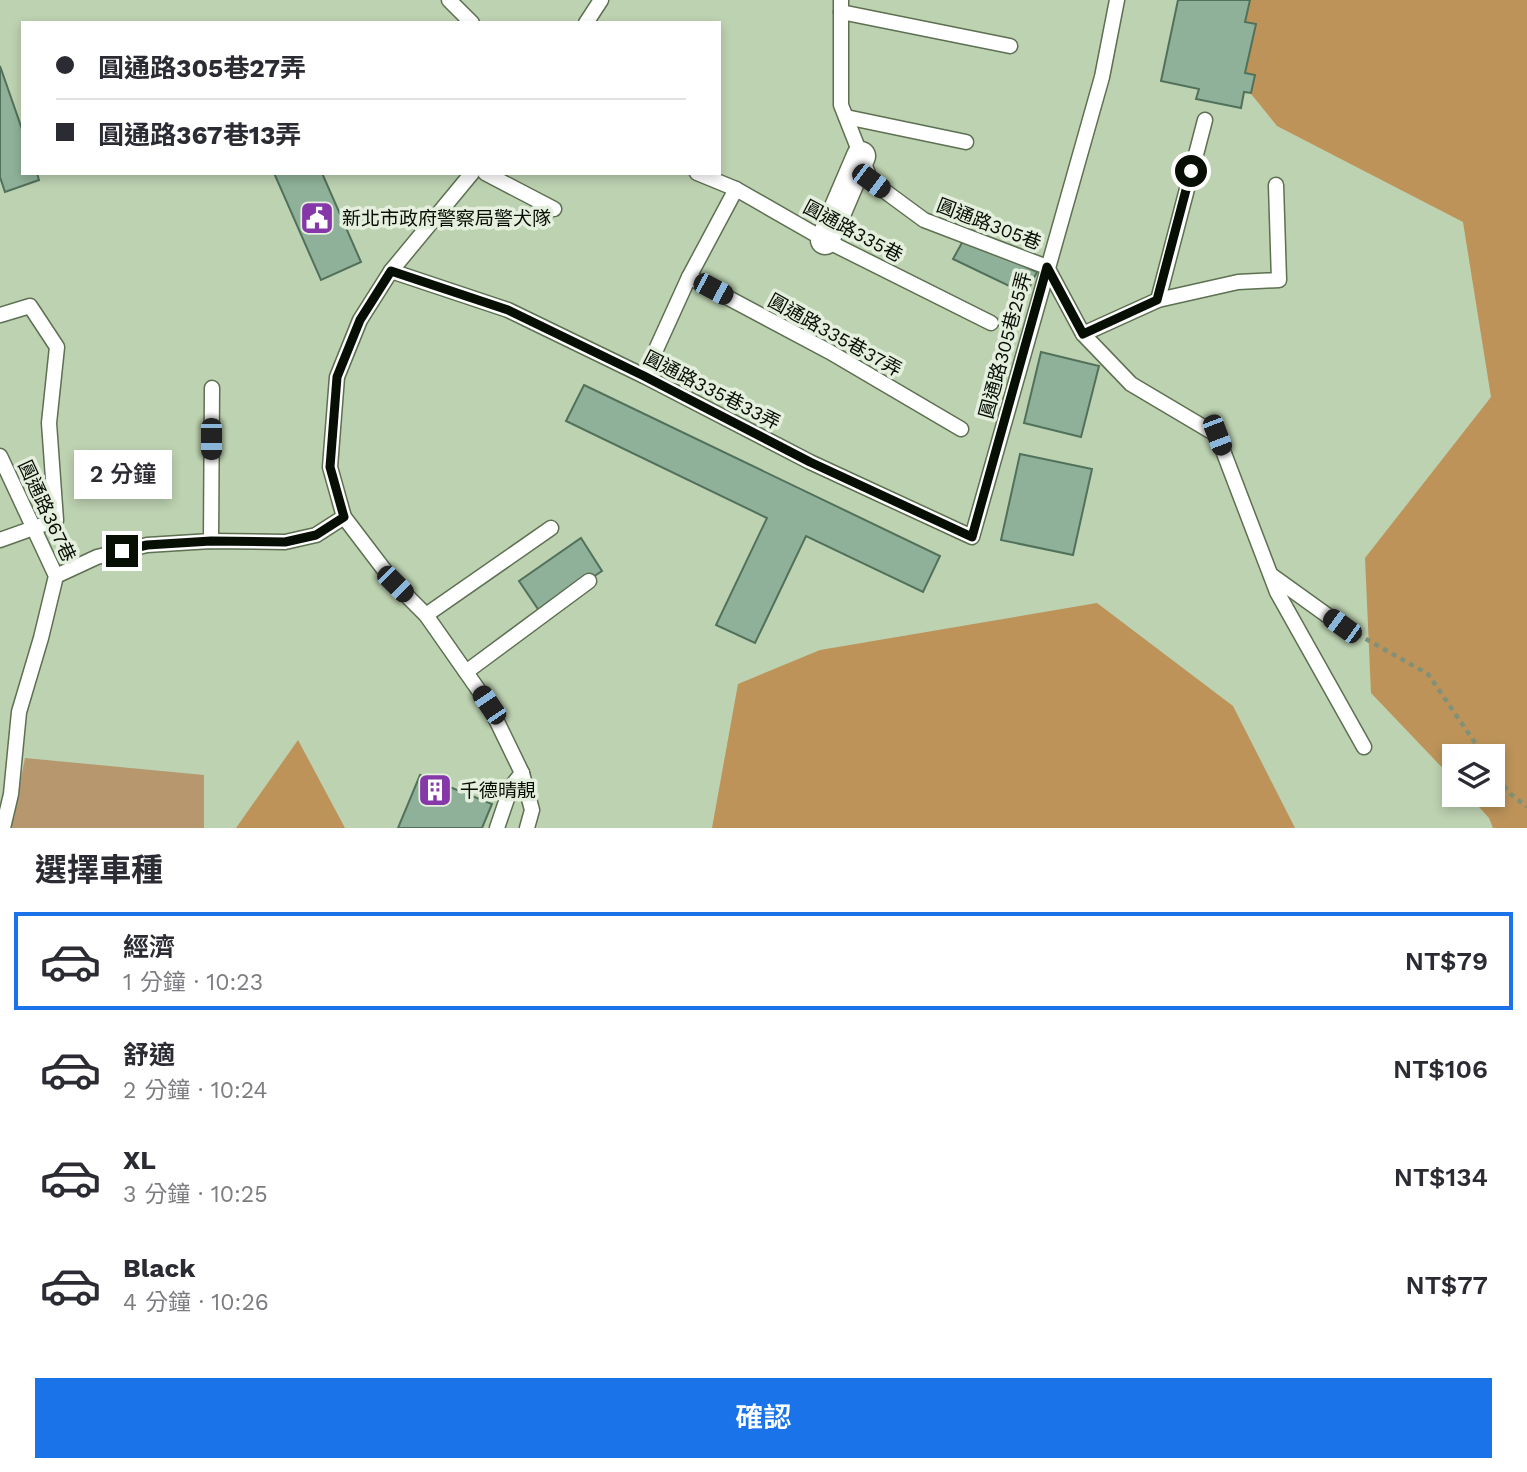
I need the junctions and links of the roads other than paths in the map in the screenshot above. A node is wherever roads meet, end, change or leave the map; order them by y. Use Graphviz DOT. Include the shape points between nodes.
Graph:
graph roads {
  1 [pos="449,0"];
  2 [pos="601,0"];
  3 [pos="1116,0"];
  4 [pos="841,6"];
  5 [pos="470,21"];
  6 [pos="587,21"];
  7 [pos="1010,46"];
  8 [pos="846,117"];
  9 [pos="1205,120"];
  10 [pos="966,142"];
  11 [pos="862,156"];
  12 [pos="470,175"];
  13 [pos="489,175"];
  14 [pos="703,175"];
  15 [pos="1276,185"];
  16 [pos="736,189"];
  17 [pos="554,209"];
  18 [pos="825,240"];
  19 [pos="1047,267"];
  20 [pos="391,271"];
  21 [pos="689,277"];
  22 [pos="1157,300"];
  23 [pos="0,315"];
  24 [pos="990,323"];
  25 [pos="1083,334"];
  26 [pos="644,376"];
  27 [pos="212,388"];
  28 [pos="961,429"];
  29 [pos="0,456"];
  30 [pos="344,517"];
  31 [pos="33,528"];
  32 [pos="551,528"];
  33 [pos="972,537"];
  34 [pos="0,540"];
  35 [pos="211,541"];
  36 [pos="1270,574"];
  37 [pos="56,576"];
  38 [pos="589,581"];
  39 [pos="426,615"];
  40 [pos="1342,626"];
  41 [pos="466,672"];
  42 [pos="1364,747"];
  43 [pos="522,773"];
  44 [pos="3,828"];
  45 [pos="497,828"];
  46 [pos="527,828"];
  1 -- 5 [label="lane"];
  2 -- 6 [label="lane"];
  3 -- 19 [label="lane, 圓通路305巷25弄" via="1102,77"];
  4 -- 7 [label="lane"];
  4 -- 8 [label="lane, 圓通路305巷" via="841,105"];
  8 -- 10 [label="lane"];
  8 -- 11 [label="lane, 圓通路305巷"];
  9 -- 22 [label="lane"];
  11 -- 18 [label="street"];
  11 -- 19 [label="lane, 圓通路305巷" via="871,181 924,220"];
  12 -- 20 [label="lane"];
  13 -- 17 [label="lane"];
  14 -- 16 [label="lane, 圓通路335巷"];
  15 -- 22 [label="lane" via="1279,280 1238,282"];
  16 -- 18 [label="lane, 圓通路335巷"];
  16 -- 21 [label="lane"];
  18 -- 24 [label="lane, 圓通路335巷"];
  19 -- 25 [label="lane, 圓通路305巷"];
  19 -- 33 [label="lane, 圓通路305巷25弄"];
  20 -- 26 [label="lane, 圓通路335巷33弄" via="508,310"];
  20 -- 30 [label="lane" via="360,320 337,377 330,467"];
  21 -- 26 [label="lane"];
  21 -- 28 [label="lane, 圓通路335巷37弄" via="831,352"];
  22 -- 25 [label="lane"];
  23 -- 31 [label="lane" via="30,306 57,347 49,422 55,520"];
  25 -- 36 [label="lane, 圓通路305巷" via="1131,384 1217,435"];
  26 -- 33 [label="lane, 圓通路335巷33弄" via="810,462"];
  27 -- 35 [label="lane"];
  29 -- 31 [label="lane, 圓通路367巷"];
  30 -- 35 [label="lane" via="316,535 285,542"];
  30 -- 39 [label="lane" via="395,584"];
  31 -- 34 [label="lane"];
  31 -- 37 [label="lane, 圓通路367巷"];
  32 -- 39 [label="lane"];
  35 -- 37 [label="lane" via="147,545 97,557"];
  36 -- 40 [label="lane"];
  36 -- 42 [label="lane, 圓通路305巷"];
  37 -- 44 [label="lane, 圓通路367巷" via="19,712"];
  38 -- 41 [label="lane"];
  39 -- 41 [label="lane"];
  41 -- 43 [label="lane" via="489,705"];
  43 -- 45 [label="lane"];
  43 -- 46 [label="lane" via="532,810"];
}
